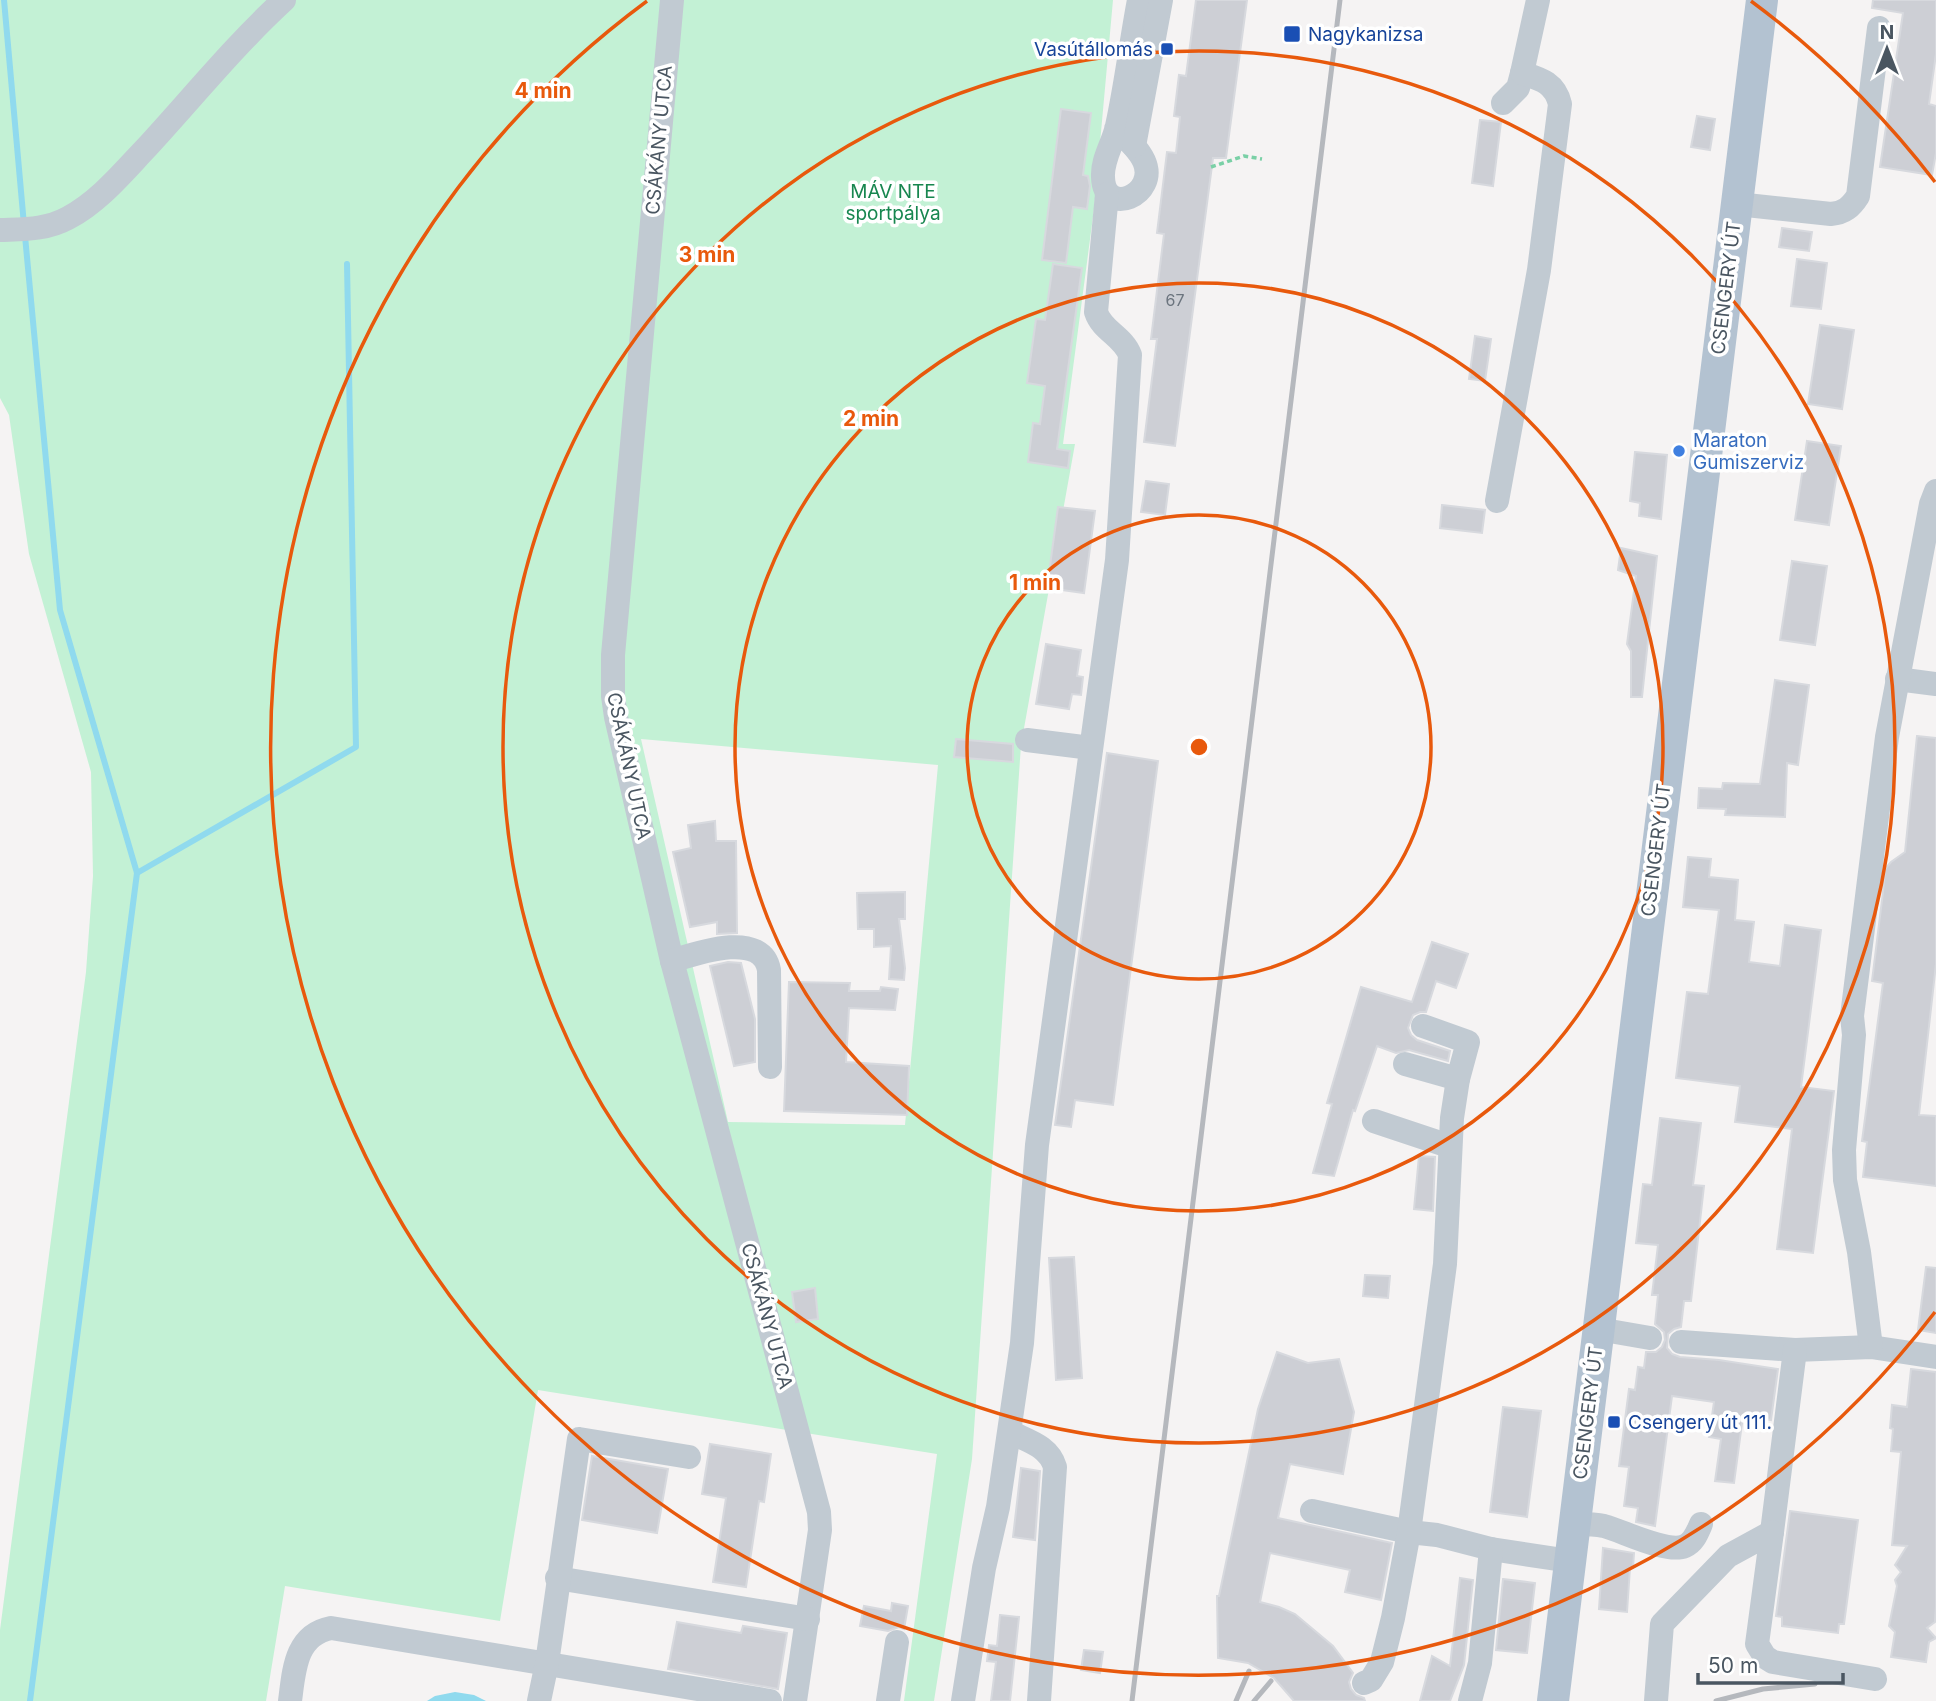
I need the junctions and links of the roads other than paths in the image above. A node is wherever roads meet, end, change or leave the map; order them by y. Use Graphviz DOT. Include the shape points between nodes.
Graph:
graph roads {
  1 [pos="284,0"];
  2 [pos="672,0"];
  3 [pos="1139,0"];
  4 [pos="1161,0"];
  5 [pos="1538,0"];
  6 [pos="1762,0"];
  7 [pos="1879,28"];
  8 [pos="1522,74"];
  9 [pos="1503,103"];
  10 [pos="1116,129"];
  11 [pos="1134,146"];
  12 [pos="1107,194"];
  13 [pos="1737,204"];
  14 [pos="0,230"];
  15 [pos="1936,491"];
  16 [pos="1497,501"];
  17 [pos="1897,680"];
  18 [pos="1936,684"];
  19 [pos="1027,740"];
  20 [pos="1091,748"];
  21 [pos="673,961"];
  22 [pos="1423,1026"];
  23 [pos="1405,1064"];
  24 [pos="770,1067"];
  25 [pos="1458,1079"];
  26 [pos="1374,1121"];
  27 [pos="1449,1146"];
  28 [pos="1598,1329"];
  29 [pos="1650,1338"];
  30 [pos="1681,1342"];
  31 [pos="1871,1347"];
  32 [pos="1795,1350"];
  33 [pos="1936,1357"];
  34 [pos="1010,1432"];
  35 [pos="689,1457"];
  36 [pos="1312,1511"];
  37 [pos="1576,1524"];
  38 [pos="1701,1524"];
  39 [pos="1409,1532"];
  40 [pos="1772,1532"];
  41 [pos="1492,1549"];
  42 [pos="1570,1561"];
  43 [pos="557,1578"];
  44 [pos="808,1619"];
  45 [pos="897,1642"];
  46 [pos="547,1663"];
  47 [pos="1875,1679"];
  48 [pos="1364,1684"];
  49 [pos="290,1701"];
  50 [pos="539,1701"];
  51 [pos="770,1701"];
  52 [pos="795,1701"];
  53 [pos="888,1701"];
  54 [pos="963,1701"];
  55 [pos="1039,1701"];
  56 [pos="1470,1701"];
  57 [pos="1553,1701"];
  58 [pos="1656,1701"];
  1 -- 14 [label="street" via="97,198 68,218 37,229"];
  2 -- 21 [label="street, CSÁKÁNY UTCA" via="612,678 616,717"];
  3 -- 10 [label="street"];
  4 -- 11 [label="street"];
  5 -- 8 [label="street"];
  6 -- 13 [label="main road, CSENGERY ÚT"];
  7 -- 13 [label="street" via="1858,196 1853,204 1841,214 1831,214"];
  8 -- 9 [label="street" via="1518,88"];
  8 -- 16 [label="street" via="1551,85 1560,104 1539,270"];
  10 -- 11 [label="street"];
  10 -- 12 [label="street" via="1103,170"];
  11 -- 12 [label="street" via="1146,167 1143,188 1124,199"];
  12 -- 20 [label="street" via="1096,312 1130,355 1117,561"];
  13 -- 28 [label="main road, CSENGERY ÚT"];
  15 -- 17 [label="street"];
  17 -- 18 [label="street"];
  17 -- 31 [label="street" via="1852,1016 1844,1150"];
  19 -- 20 [label="street"];
  20 -- 34 [label="street" via="1037,1145 1022,1343"];
  21 -- 24 [label="street" via="739,947 764,958 769,970"];
  21 -- 44 [label="street, CSÁKÁNY UTCA" via="818,1512 820,1530"];
  22 -- 25 [label="street" via="1468,1042"];
  23 -- 25 [label="street"];
  25 -- 27 [label="street"];
  26 -- 27 [label="street"];
  27 -- 39 [label="street" via="1445,1264"];
  28 -- 29 [label="street"];
  28 -- 37 [label="main road, CSENGERY ÚT"];
  30 -- 32 [label="street"];
  31 -- 32 [label="street"];
  31 -- 33 [label="street"];
  32 -- 40 [label="street"];
  34 -- 54 [label="street"];
  34 -- 55 [label="street" via="1047,1450 1055,1467"];
  35 -- 43 [label="street" via="579,1439"];
  36 -- 39 [label="street"];
  37 -- 38 [label="street" via="1601,1525 1671,1548 1684,1547"];
  37 -- 42 [label="main road, CSENGERY ÚT"];
  39 -- 41 [label="street"];
  39 -- 48 [label="street" via="1382,1662"];
  40 -- 47 [label="street" via="1757,1644 1760,1651 1773,1662"];
  40 -- 58 [label="street" via="1728,1556 1662,1624"];
  41 -- 42 [label="street"];
  41 -- 56 [label="street" via="1480,1663"];
  42 -- 57 [label="main road, CSENGERY ÚT"];
  43 -- 44 [label="street"];
  43 -- 46 [label="street"];
  44 -- 52 [label="street, CSÁKÁNY UTCA"];
  45 -- 53 [label="street"];
  46 -- 49 [label="street" via="331,1628 314,1634 301,1649"];
  46 -- 50 [label="street"];
  46 -- 51 [label="street"];
}
